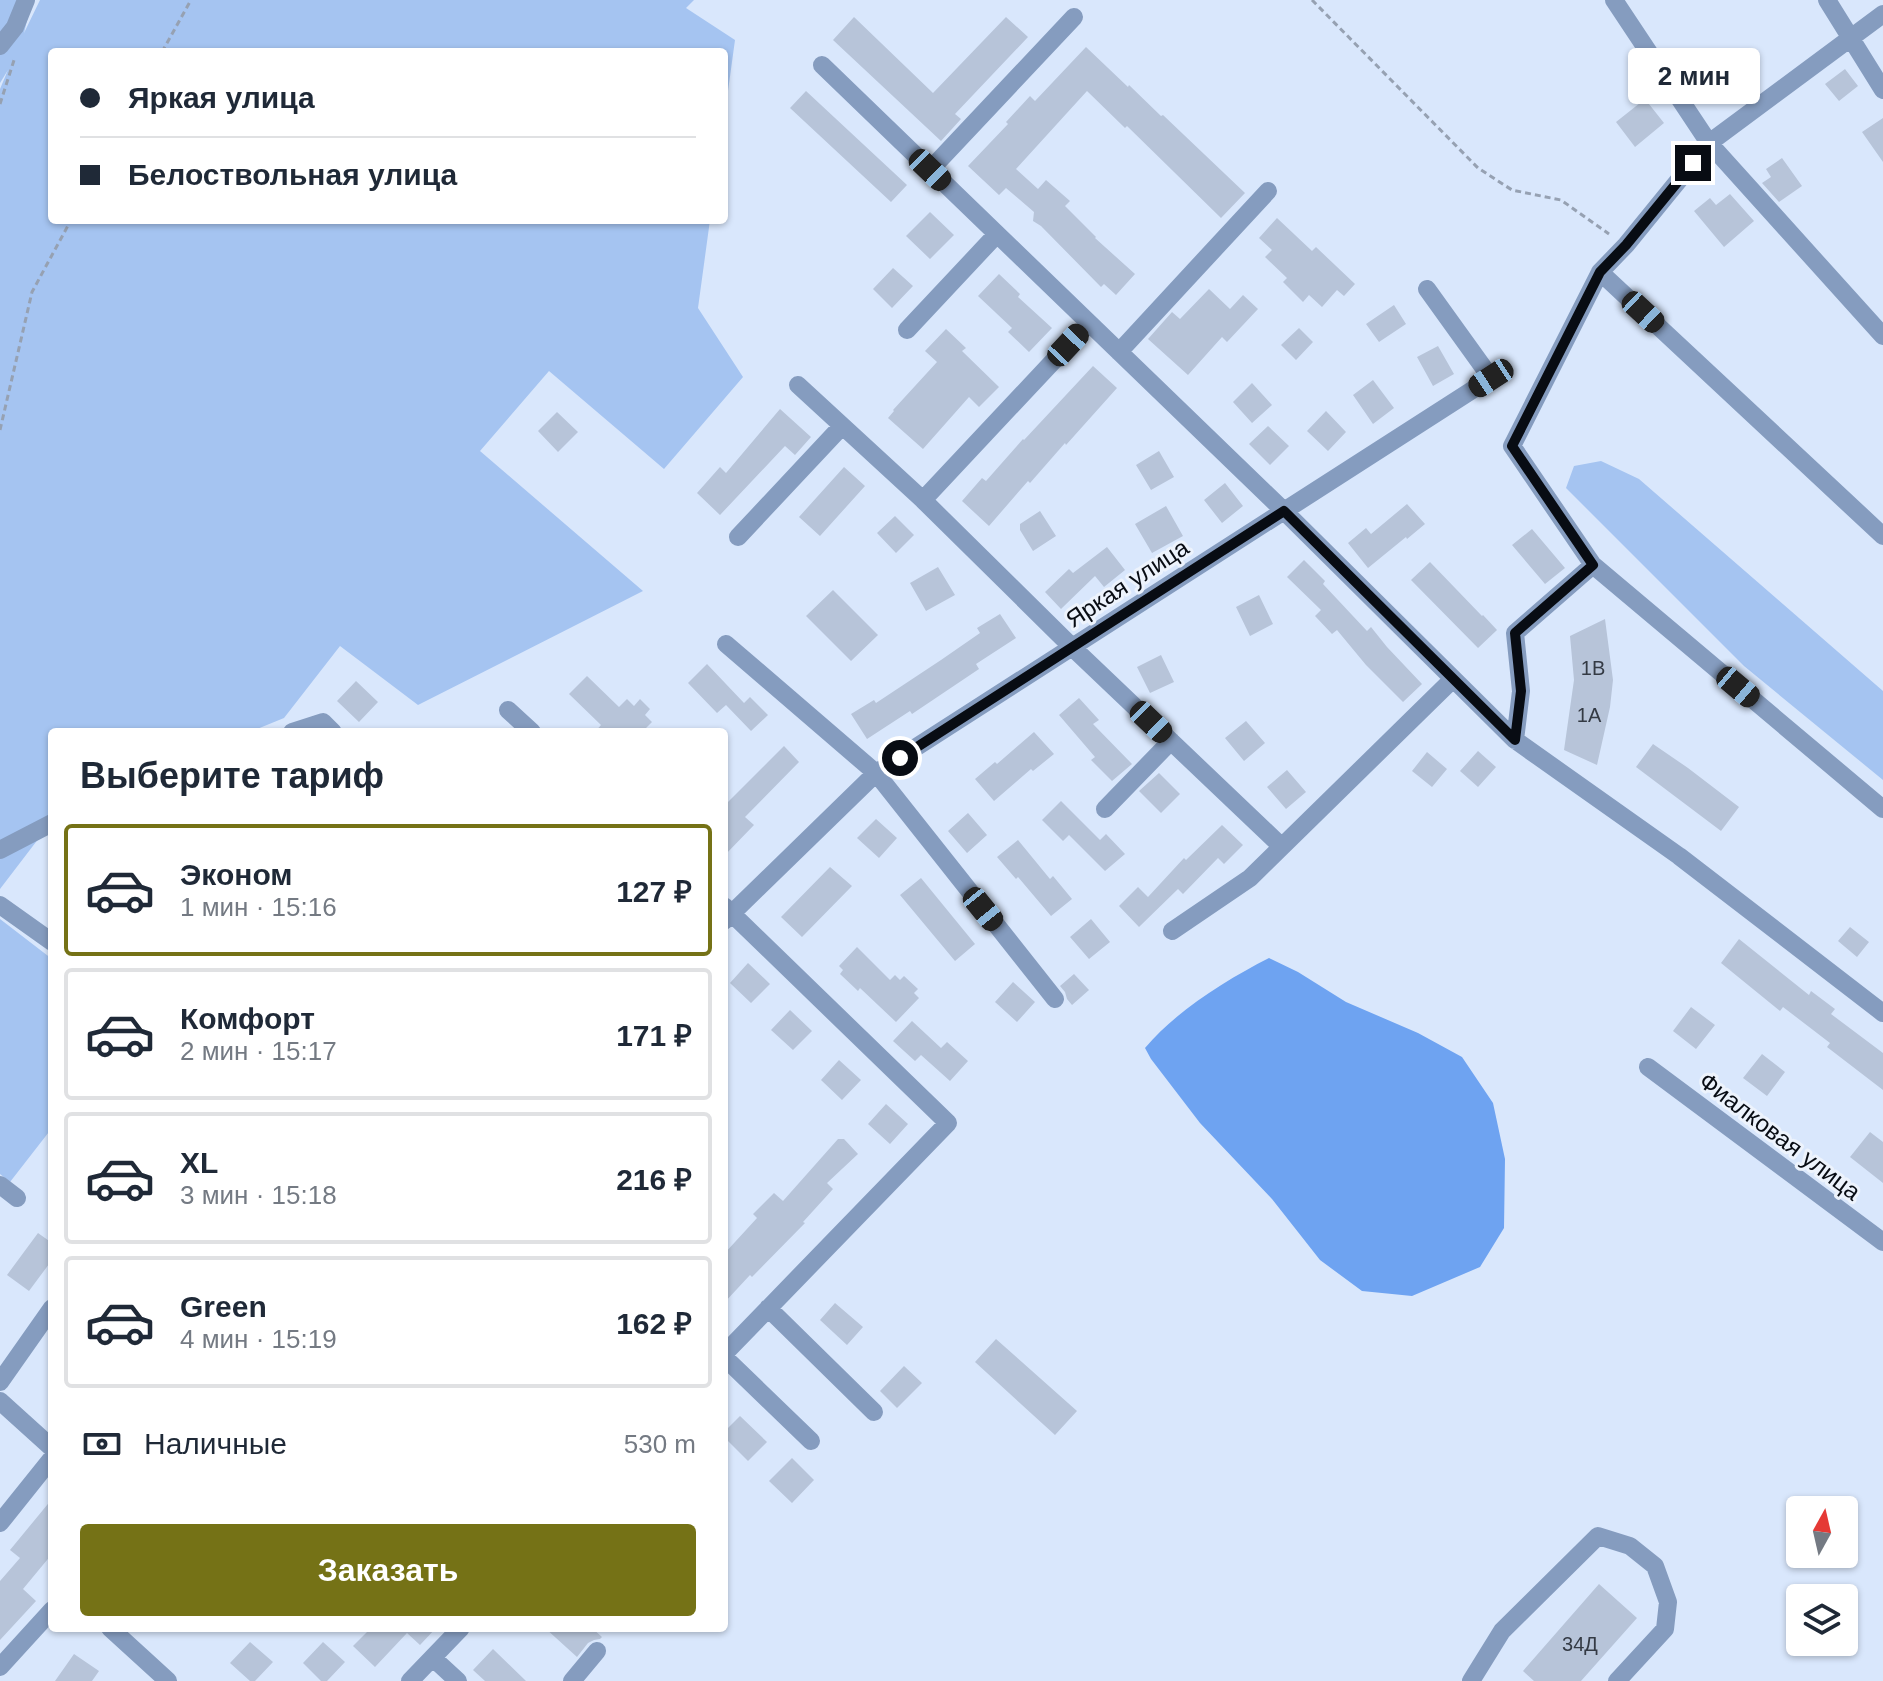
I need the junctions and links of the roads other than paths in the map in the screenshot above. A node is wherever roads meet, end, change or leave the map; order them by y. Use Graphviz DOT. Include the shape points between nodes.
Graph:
graph roads {
  1 [pos="26,0"];
  2 [pos="1614,0"];
  3 [pos="1827,0"];
  4 [pos="1883,14"];
  5 [pos="1074,17"];
  6 [pos="1851,38"];
  7 [pos="0,46"];
  8 [pos="822,65"];
  9 [pos="1883,90"];
  10 [pos="1709,143"];
  11 [pos="930,170"];
  12 [pos="1268,191"];
  13 [pos="997,234"];
  14 [pos="1600,272"];
  15 [pos="1427,289"];
  16 [pos="1089,323"];
  17 [pos="907,330"];
  18 [pos="1883,336"];
  19 [pos="1119,352"];
  20 [pos="798,385"];
  21 [pos="842,426"];
  22 [pos="923,500"];
  23 [pos="1284,511"];
  24 [pos="1883,536"];
  25 [pos="738,537"];
  26 [pos="1593,565"];
  27 [pos="726,644"];
  28 [pos="1072,647"];
  29 [pos="1453,679"];
  30 [pos="508,710"];
  31 [pos="528,728"];
  32 [pos="1515,740"];
  33 [pos="1171,741"];
  34 [pos="876,773"];
  35 [pos="1105,809"];
  36 [pos="1883,809"];
  37 [pos="48,825"];
  38 [pos="1281,846"];
  39 [pos="0,850"];
  40 [pos="0,905"];
  41 [pos="728,912"];
  42 [pos="728,914"];
  43 [pos="1172,931"];
  44 [pos="48,939"];
  45 [pos="1055,999"];
  46 [pos="1883,1013"];
  47 [pos="1648,1067"];
  48 [pos="0,1185"];
  49 [pos="17,1198"];
  50 [pos="1883,1242"];
  51 [pos="768,1308"];
  52 [pos="48,1314"];
  53 [pos="728,1352"];
  54 [pos="728,1360"];
  55 [pos="0,1382"];
  56 [pos="0,1401"];
  57 [pos="874,1412"];
  58 [pos="811,1441"];
  59 [pos="48,1444"];
  60 [pos="48,1463"];
  61 [pos="0,1523"];
  62 [pos="48,1614"];
  63 [pos="114,1632"];
  64 [pos="457,1632"];
  65 [pos="597,1651"];
  66 [pos="433,1658"];
  67 [pos="0,1667"];
  68 [pos="168,1681"];
  69 [pos="410,1681"];
  70 [pos="458,1681"];
  71 [pos="572,1681"];
  72 [pos="1471,1681"];
  73 [pos="1617,1681"];
  1 -- 7 [label="street"];
  2 -- 10 [label="street"];
  3 -- 6 [label="street"];
  4 -- 6 [label="street"];
  5 -- 11 [label="street"];
  6 -- 9 [label="street"];
  6 -- 10 [label="street"];
  8 -- 11 [label="street"];
  10 -- 14 [label="street"];
  10 -- 18 [label="street"];
  11 -- 13 [label="street"];
  12 -- 19 [label="street"];
  13 -- 16 [label="street"];
  13 -- 17 [label="street"];
  14 -- 24 [label="street"];
  14 -- 26 [label="street" via="1512,446"];
  15 -- 23 [label="street, Яркая улица" via="1491,378"];
  16 -- 19 [label="street"];
  16 -- 22 [label="street"];
  19 -- 23 [label="street"];
  20 -- 21 [label="street"];
  21 -- 22 [label="street"];
  21 -- 25 [label="street"];
  22 -- 28 [label="street"];
  23 -- 28 [label="street, Яркая улица"];
  23 -- 29 [label="street"];
  26 -- 32 [label="street" via="1515,633 1521,691"];
  26 -- 36 [label="street"];
  27 -- 34 [label="street"];
  28 -- 33 [label="street"];
  28 -- 34 [label="street, Яркая улица"];
  29 -- 32 [label="street"];
  29 -- 38 [label="street"];
  30 -- 31 [label="street"];
  32 -- 46 [label="street" via="1679,856"];
  33 -- 35 [label="street"];
  33 -- 38 [label="street"];
  34 -- 41 [label="street, Яркая улица"];
  34 -- 45 [label="street"];
  37 -- 39 [label="street"];
  38 -- 43 [label="street" via="1250,878"];
  40 -- 44 [label="street"];
  42 -- 51 [label="street" via="948,1123"];
  47 -- 50 [label="street, Фиалковая улица"];
  48 -- 49 [label="street"];
  51 -- 53 [label="street"];
  51 -- 57 [label="street"];
  52 -- 55 [label="street"];
  54 -- 58 [label="street"];
  56 -- 59 [label="street"];
  60 -- 61 [label="street"];
  62 -- 67 [label="street"];
  63 -- 68 [label="street"];
  64 -- 66 [label="street"];
  65 -- 71 [label="street"];
  66 -- 69 [label="street"];
  66 -- 70 [label="street"];
  72 -- 73 [label="street" via="1502,1631 1598,1536 1630,1546 1655,1566 1668,1602 1665,1629"];
}
